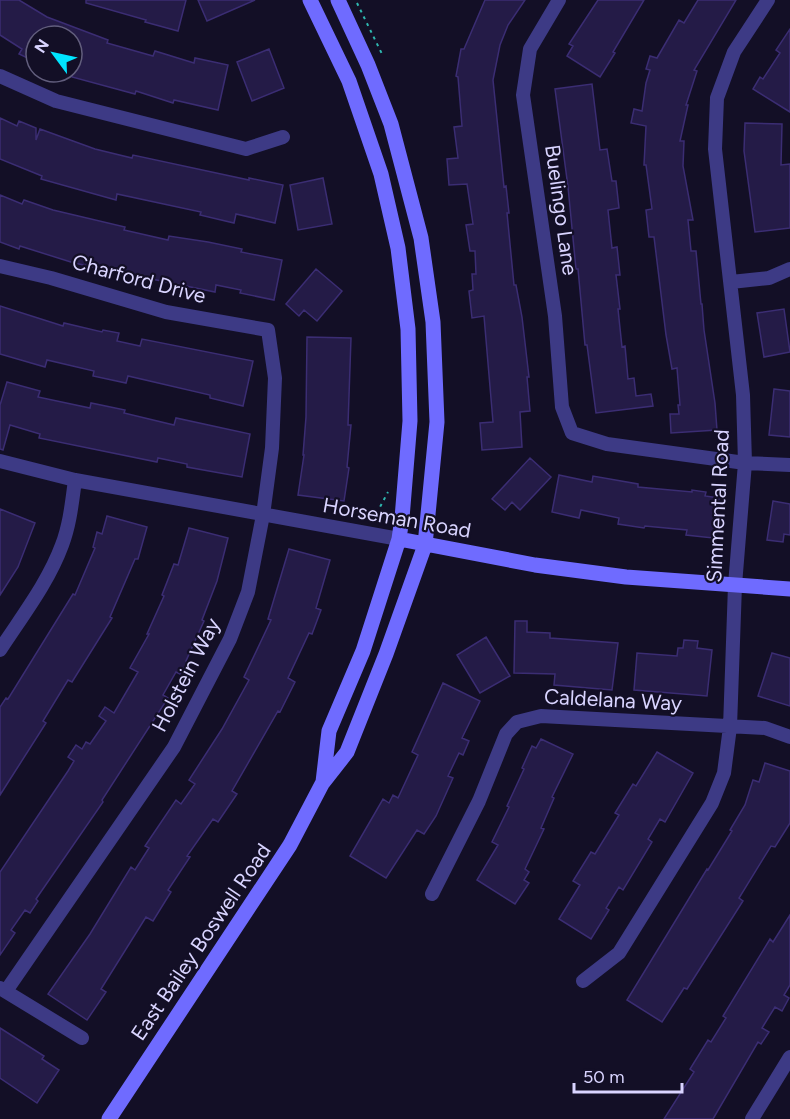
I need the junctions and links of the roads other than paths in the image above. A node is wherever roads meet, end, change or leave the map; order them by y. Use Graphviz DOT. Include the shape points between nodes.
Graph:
graph roads {
  1 [pos="310,0"];
  2 [pos="338,0"];
  3 [pos="559,0"];
  4 [pos="768,0"];
  5 [pos="0,76"];
  6 [pos="284,137"];
  7 [pos="0,266"];
  8 [pos="790,268"];
  9 [pos="731,282"];
  10 [pos="268,330"];
  11 [pos="0,461"];
  12 [pos="745,463"];
  13 [pos="790,465"];
  14 [pos="75,480"];
  15 [pos="263,515"];
  16 [pos="399,539"];
  17 [pos="425,545"];
  18 [pos="735,585"];
  19 [pos="790,589"];
  20 [pos="0,650"];
  21 [pos="730,727"];
  22 [pos="790,737"];
  23 [pos="322,784"];
  24 [pos="432,894"];
  25 [pos="583,981"];
  26 [pos="3,989"];
  27 [pos="82,1038"];
  28 [pos="790,1057"];
  29 [pos="109,1119"];
  30 [pos="752,1119"];
  1 -- 16 [label="street, East Bailey Boswell Road" via="350,81 381,174 398,248 408,329 410,421"];
  2 -- 17 [label="street, East Bailey Boswell Road" via="391,124 421,238 433,322 437,422"];
  3 -- 12 [label="street, Buelingo Lane" via="530,50 523,95 555,316 562,407 572,433 607,444"];
  4 -- 9 [label="street, Simmental Road" via="734,52 717,98 715,149"];
  5 -- 6 [label="street" via="56,101 246,148"];
  7 -- 10 [label="street, Charford Drive" via="166,312"];
  8 -- 9 [label="street" via="769,278"];
  9 -- 12 [label="street, Simmental Road" via="743,395"];
  10 -- 15 [label="street, Holstein Way" via="275,378 272,448"];
  11 -- 14 [label="street, Horseman Road"];
  12 -- 13 [label="street"];
  12 -- 18 [label="street, Simmental Road"];
  14 -- 15 [label="street, Horseman Road"];
  14 -- 20 [label="street" via="62,544 42,585"];
  15 -- 16 [label="street, Horseman Road"];
  15 -- 26 [label="street, Holstein Way" via="248,592 230,639 174,747"];
  16 -- 17 [label="street, Horseman Road"];
  16 -- 23 [label="street, East Bailey Boswell Road" via="363,651 329,731"];
  17 -- 18 [label="street, Horseman Road" via="626,577"];
  17 -- 23 [label="street, East Bailey Boswell Road" via="347,752"];
  18 -- 19 [label="street, Horseman Road"];
  18 -- 21 [label="street, Simmental Road"];
  21 -- 22 [label="street, Caldelana Way" via="765,728"];
  21 -- 24 [label="street, Caldelana Way" via="541,716 517,722 506,734 479,801"];
  21 -- 25 [label="street, Simmental Road" via="724,773 712,803 619,952"];
  23 -- 29 [label="street, East Bailey Boswell Road" via="290,845"];
  26 -- 27 [label="street"];
  28 -- 30 [label="street"];
}
